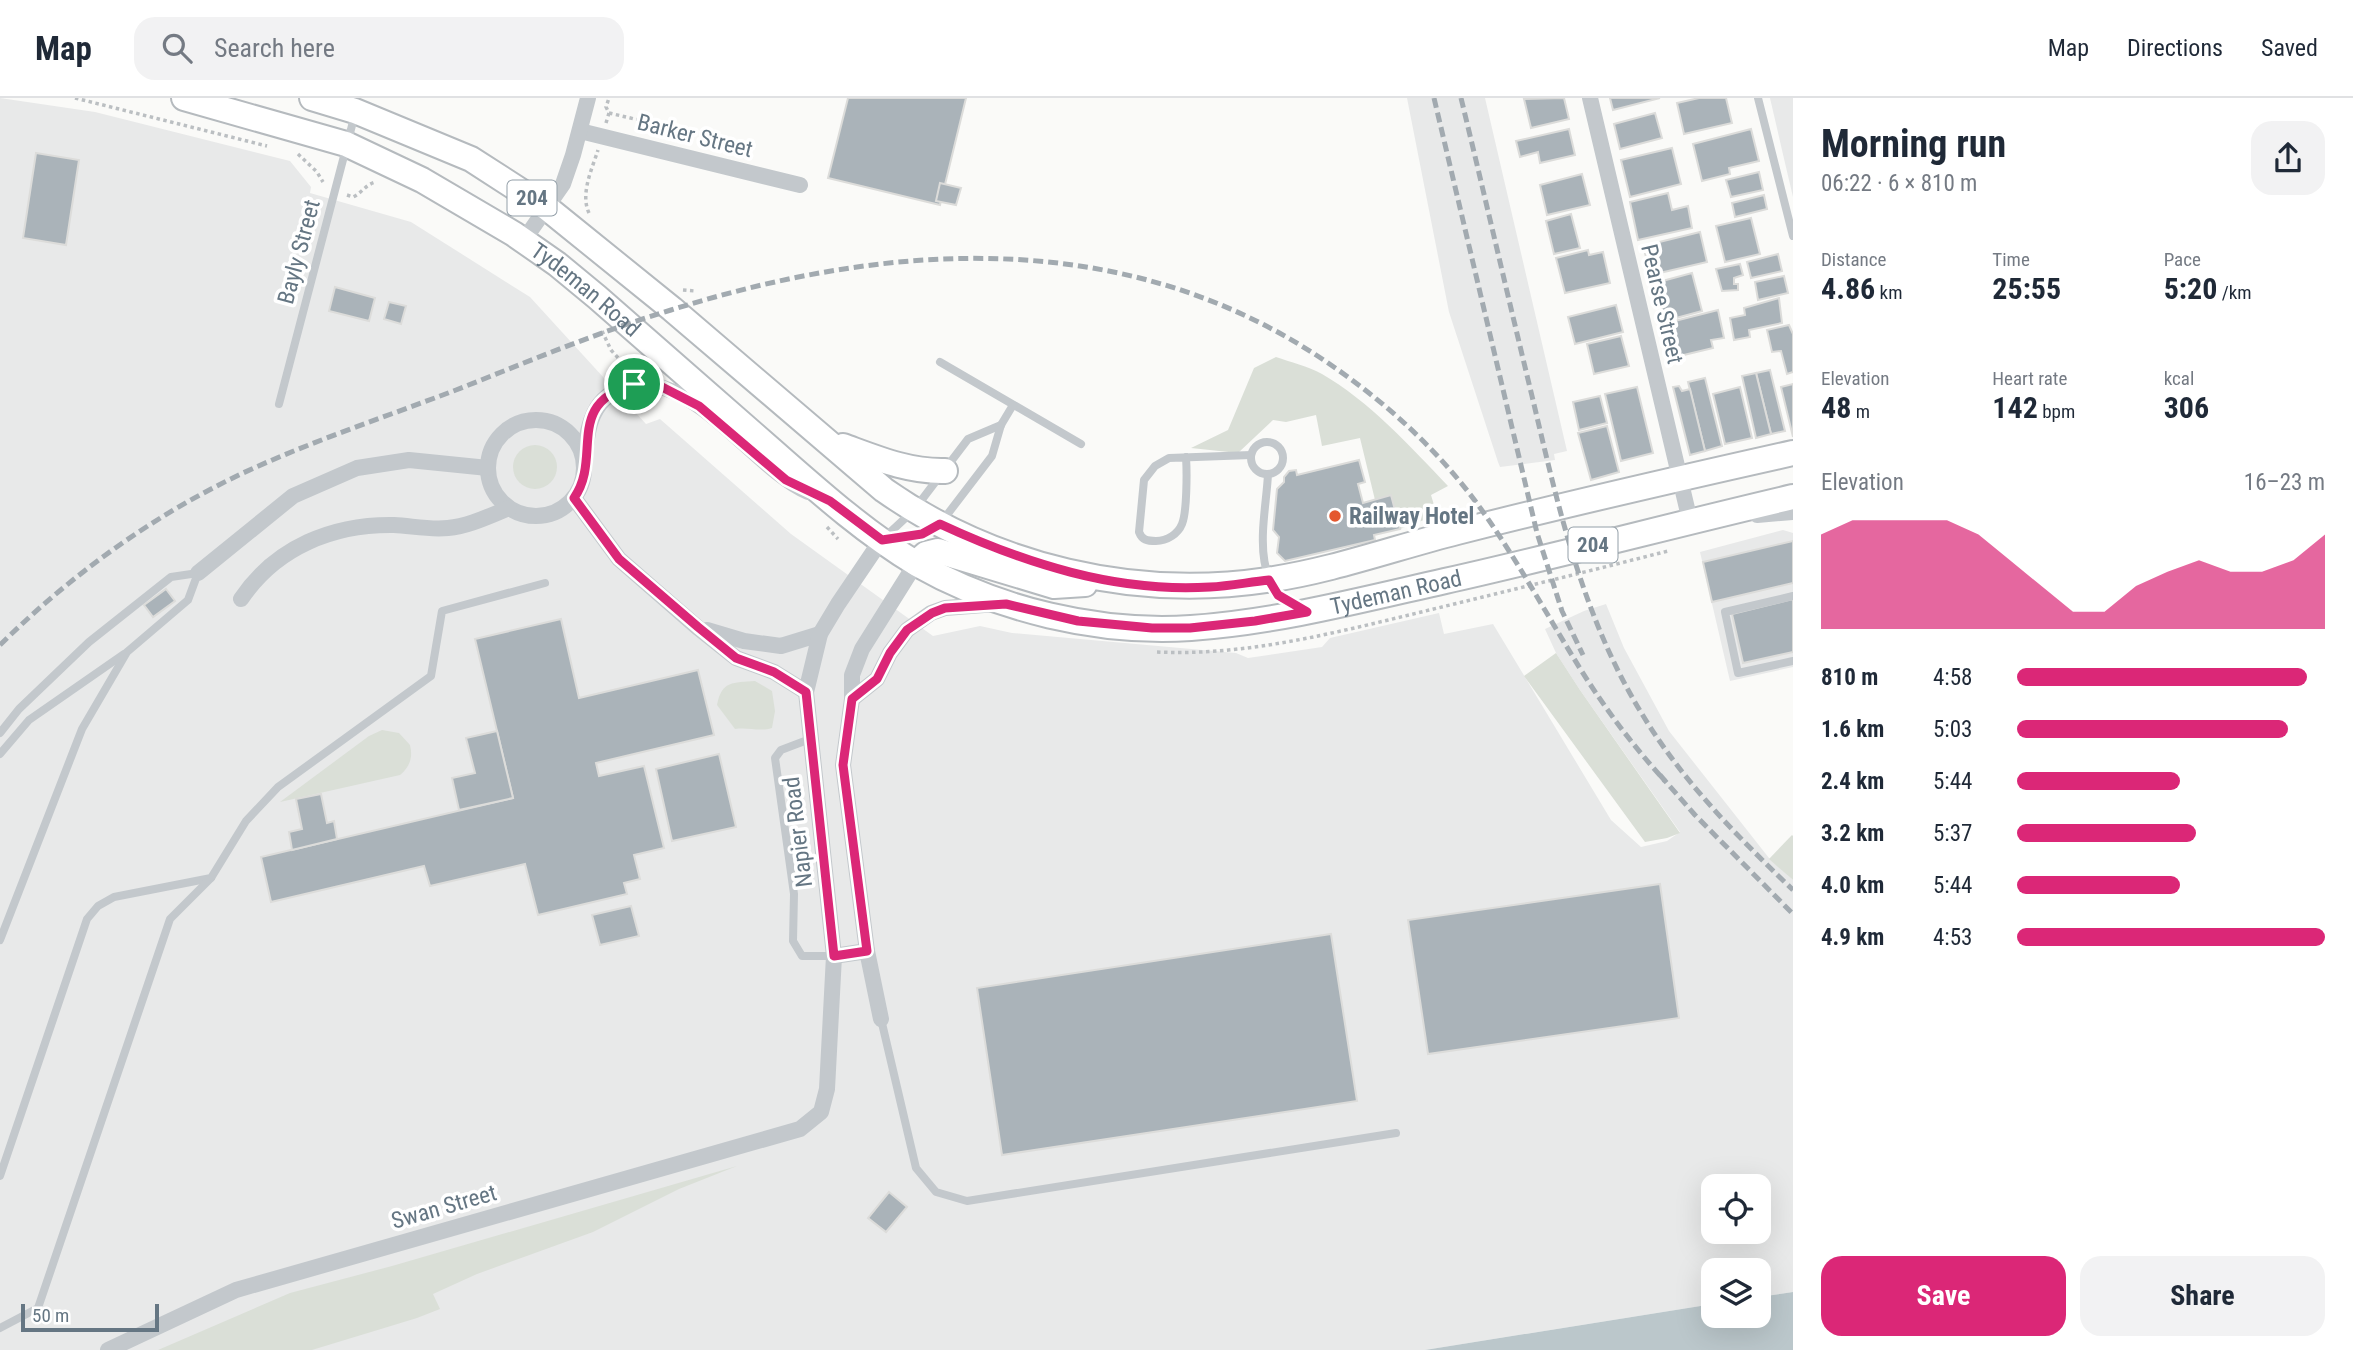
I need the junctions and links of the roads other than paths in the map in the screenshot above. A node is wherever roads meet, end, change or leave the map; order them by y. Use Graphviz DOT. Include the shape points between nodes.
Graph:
graph roads {
  1 [pos="184,98"];
  2 [pos="312,98"];
  3 [pos="588,98"];
  4 [pos="1590,98"];
  5 [pos="1758,98"];
  6 [pos="355,111"];
  7 [pos="580,131"];
  8 [pos="346,145"];
  9 [pos="800,185"];
  10 [pos="1793,191"];
  11 [pos="1782,194"];
  12 [pos="547,208"];
  13 [pos="1793,236"];
  14 [pos="524,240"];
  15 [pos="940,362"];
  16 [pos="279,404"];
  17 [pos="1013,405"];
  18 [pos="1000,425"];
  19 [pos="825,440"];
  20 [pos="1081,444"];
  21 [pos="1793,453"];
  22 [pos="1251,455"];
  23 [pos="1186,457"];
  24 [pos="488,468"];
  25 [pos="584,468"];
  26 [pos="945,471"];
  27 [pos="1268,474"];
  28 [pos="1680,480"];
  29 [pos="1793,497"];
  30 [pos="574,498"];
  31 [pos="509,508"];
  32 [pos="915,510"];
  33 [pos="825,511"];
  34 [pos="1793,512"];
  35 [pos="1690,521"];
  36 [pos="940,524"];
  37 [pos="882,540"];
  38 [pos="916,563"];
  39 [pos="198,573"];
  40 [pos="1269,580"];
  41 [pos="1118,582"];
  42 [pos="545,583"];
  43 [pos="1793,596"];
  44 [pos="241,598"];
  45 [pos="1006,604"];
  46 [pos="1307,612"];
  47 [pos="698,627"];
  48 [pos="820,634"];
  49 [pos="127,652"];
  50 [pos="1793,661"];
  51 [pos="806,692"];
  52 [pos="852,699"];
  53 [pos="0,733"];
  54 [pos="810,739"];
  55 [pos="0,754"];
  56 [pos="211,877"];
  57 [pos="0,940"];
  58 [pos="867,951"];
  59 [pos="834,956"];
  60 [pos="881,1019"];
  61 [pos="800,1129"];
  62 [pos="1396,1133"];
  63 [pos="0,1176"];
  64 [pos="0,1328"];
  65 [pos="108,1350"];
  1 -- 8 [label="main road, Tydeman Road / 204"];
  2 -- 6 [label="main road, Tydeman Road / 204"];
  3 -- 7 [label="street"];
  4 -- 28 [label="street, Pearse Street"];
  5 -- 11 [label="lane"];
  6 -- 8 [label="lane, Bayly Street"];
  6 -- 12 [label="main road, Tydeman Road / 204" via="471,159"];
  7 -- 9 [label="street, Barker Street"];
  7 -- 12 [label="street" via="566,177"];
  8 -- 14 [label="main road, Tydeman Road / 204" via="422,180"];
  8 -- 16 [label="lane, Bayly Street"];
  10 -- 11 [label="lane"];
  11 -- 13 [label="lane"];
  12 -- 14 [label="street"];
  12 -- 19 [label="main road, Tydeman Road / 204"];
  14 -- 33 [label="main road, Tydeman Road / 204" via="597,297"];
  15 -- 17 [label="lane"];
  17 -- 18 [label="lane"];
  17 -- 20 [label="lane"];
  18 -- 26 [label="lane" via="968,439"];
  18 -- 36 [label="lane" via="992,456"];
  19 -- 26 [label="main road" via="886,462"];
  19 -- 32 [label="main road, Tydeman Road / 204"];
  21 -- 28 [label="main road, Tydeman Road / 204"];
  22 -- 23 [label="lane"];
  22 -- 27 [label="lane" via="1255,468"];
  22 -- 27 [label="lane" via="1256,446 1266,442 1280,448 1280,466"];
  23 -- 23 [label="lane" via="1183,523 1175,535 1149,541 1139,531 1144,480 1169,458"];
  24 -- 25 [label="street" via="499,438 512,427 536,420 567,432 578,444"];
  24 -- 31 [label="street" via="492,488"];
  24 -- 39 [label="street" via="409,460 357,468 293,496"];
  25 -- 30 [label="street"];
  25 -- 33 [label="street" via="586,436 602,401 634,384 662,387 699,406"];
  26 -- 32 [label="lane"];
  27 -- 40 [label="lane" via="1263,541"];
  28 -- 35 [label="street, Pearse Street"];
  28 -- 40 [label="main road, Tydeman Road / 204"];
  29 -- 35 [label="main road, Tydeman Road / 204"];
  30 -- 31 [label="street" via="544,516"];
  30 -- 47 [label="street" via="619,559"];
  31 -- 44 [label="street" via="446,529 364,525 333,531 304,542 281,558"];
  32 -- 36 [label="main road, Tydeman Road / 204"];
  32 -- 37 [label="lane"];
  33 -- 37 [label="main road, Tydeman Road / 204"];
  34 -- 35 [label="street"];
  35 -- 46 [label="main road, Tydeman Road / 204"];
  36 -- 37 [label="lane" via="922,534"];
  36 -- 41 [label="main road, Tydeman Road / 204" via="1031,562"];
  37 -- 38 [label="main road, Tydeman Road / 204"];
  37 -- 48 [label="street, Napier Road"];
  38 -- 41 [label="main road" via="938,551 1054,586"];
  38 -- 45 [label="main road, Tydeman Road / 204"];
  38 -- 52 [label="street" via="862,649 852,675"];
  39 -- 49 [label="lane" via="188,600"];
  39 -- 53 [label="lane" via="172,577 89,642"];
  40 -- 41 [label="main road, Tydeman Road / 204" via="1208,587"];
  40 -- 46 [label="lane" via="1278,595"];
  42 -- 56 [label="lane" via="442,611 431,676 278,787 246,821"];
  43 -- 50 [label="lane" via="1725,612 1738,673"];
  45 -- 46 [label="main road, Tydeman Road / 204" via="1078,621 1152,628 1190,628"];
  45 -- 52 [label="street" via="932,613 907,630 877,679"];
  47 -- 48 [label="street" via="781,646"];
  47 -- 51 [label="street" via="736,658 774,672"];
  48 -- 51 [label="street, Napier Road"];
  49 -- 55 [label="lane" via="29,720"];
  49 -- 57 [label="lane" via="82,729"];
  51 -- 54 [label="street, Napier Road"];
  52 -- 58 [label="street" via="843,765"];
  54 -- 59 [label="street, Napier Road"];
  54 -- 59 [label="lane" via="781,750 775,758 794,894 793,941 802,956"];
  56 -- 63 [label="lane" via="114,897 87,919"];
  56 -- 64 [label="lane" via="170,919 38,1308"];
  58 -- 59 [label="street"];
  58 -- 60 [label="street"];
  59 -- 61 [label="street, Napier Road" via="827,1089 821,1112"];
  60 -- 62 [label="lane" via="916,1168 936,1192 967,1201"];
  61 -- 65 [label="street, Swan Street" via="236,1290"];
}
